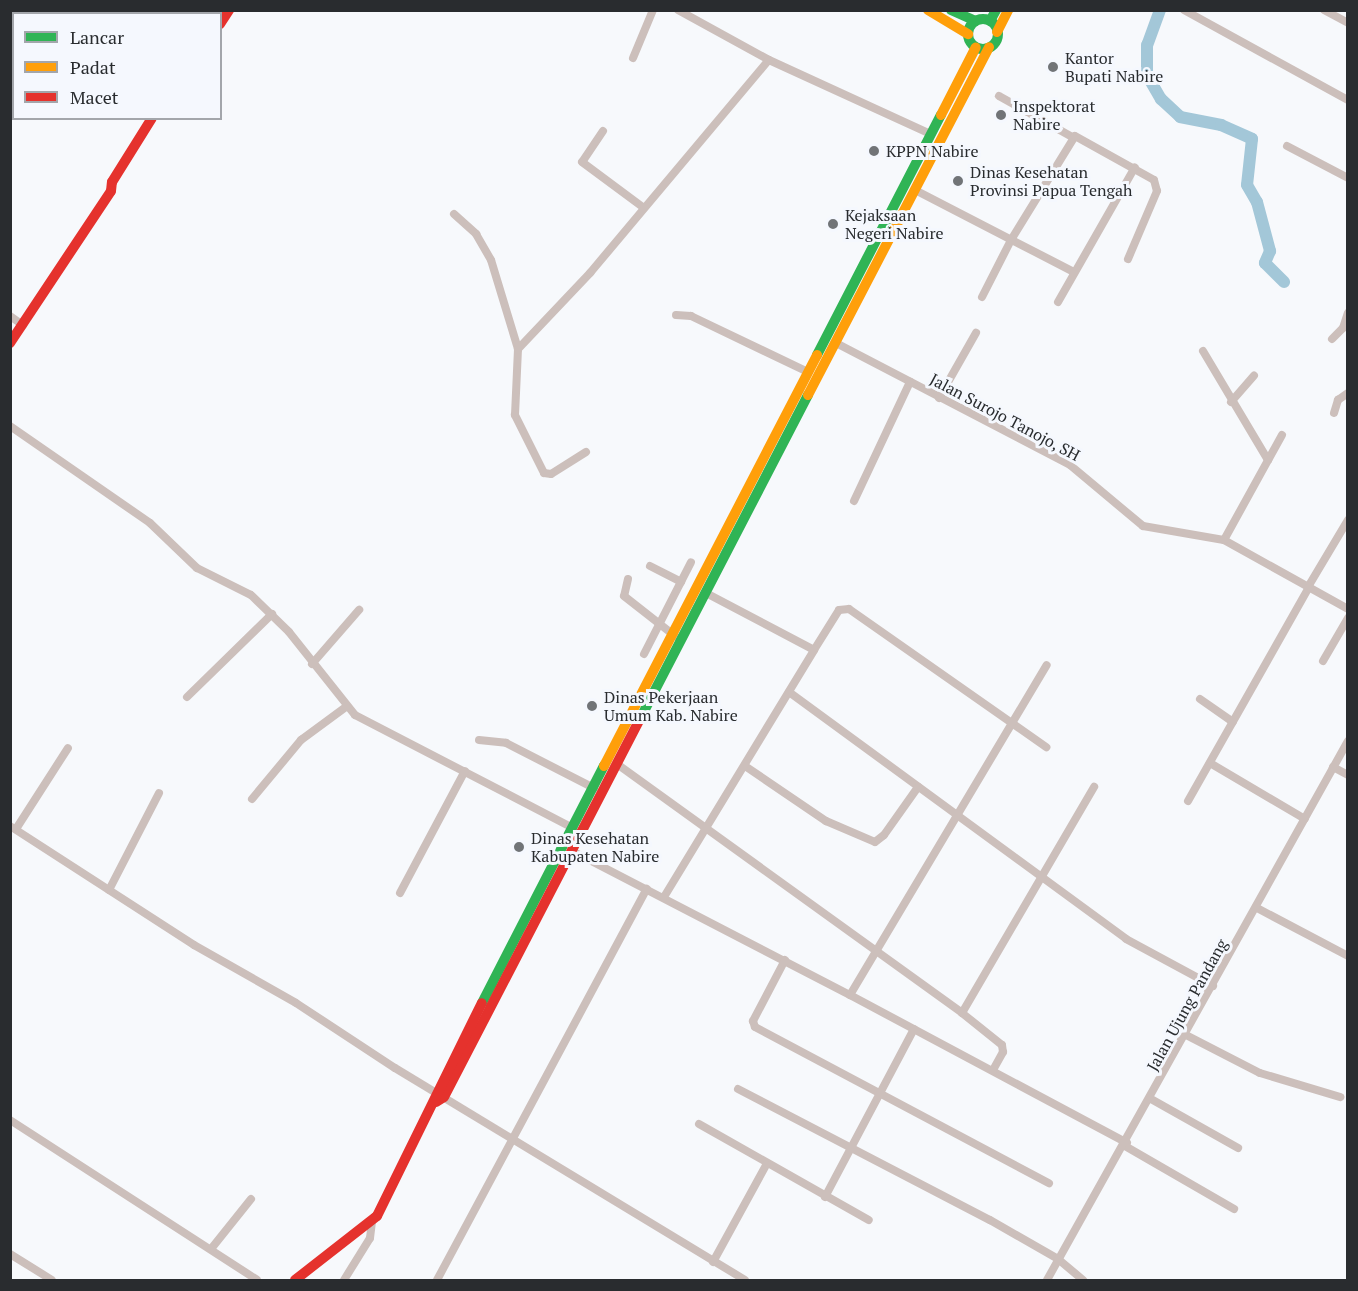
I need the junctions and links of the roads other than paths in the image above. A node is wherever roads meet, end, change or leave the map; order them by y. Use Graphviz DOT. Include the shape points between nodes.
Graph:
graph roads {
  1 [pos="653,10"];
  2 [pos="678,10"];
  3 [pos="928,10"];
  4 [pos="951,10"];
  5 [pos="996,10"];
  6 [pos="1008,10"];
  7 [pos="1184,10"];
  8 [pos="1324,10"];
  9 [pos="976,21"];
  10 [pos="990,21"];
  11 [pos="1347,23"];
  12 [pos="997,32"];
  13 [pos="968,34"];
  14 [pos="976,47"];
  15 [pos="989,48"];
  16 [pos="633,58"];
  17 [pos="769,60"];
  18 [pos="999,96"];
  19 [pos="1347,100"];
  20 [pos="151,120"];
  21 [pos="162,120"];
  22 [pos="603,132"];
  23 [pos="931,134"];
  24 [pos="1072,137"];
  25 [pos="1287,146"];
  26 [pos="1135,167"];
  27 [pos="1347,178"];
  28 [pos="915,190"];
  29 [pos="111,191"];
  30 [pos="644,208"];
  31 [pos="454,214"];
  32 [pos="877,238"];
  33 [pos="1011,240"];
  34 [pos="888,244"];
  35 [pos="1128,259"];
  36 [pos="1074,272"];
  37 [pos="982,297"];
  38 [pos="1058,302"];
  39 [pos="1347,313"];
  40 [pos="10,315"];
  41 [pos="676,315"];
  42 [pos="23,325"];
  43 [pos="976,333"];
  44 [pos="1332,339"];
  45 [pos="10,343"];
  46 [pos="836,344"];
  47 [pos="518,349"];
  48 [pos="1203,351"];
  49 [pos="808,372"];
  50 [pos="1254,376"];
  51 [pos="910,382"];
  52 [pos="1347,393"];
  53 [pos="939,398"];
  54 [pos="1231,402"];
  55 [pos="796,409"];
  56 [pos="1334,413"];
  57 [pos="10,426"];
  58 [pos="1282,435"];
  59 [pos="586,452"];
  60 [pos="1268,460"];
  61 [pos="854,501"];
  62 [pos="1347,520"];
  63 [pos="1224,540"];
  64 [pos="691,562"];
  65 [pos="650,566"];
  66 [pos="628,579"];
  67 [pos="681,582"];
  68 [pos="1308,587"];
  69 [pos="706,593"];
  70 [pos="1347,609"];
  71 [pos="359,610"];
  72 [pos="272,614"];
  73 [pos="1347,618"];
  74 [pos="659,624"];
  75 [pos="677,637"];
  76 [pos="814,650"];
  77 [pos="644,654"];
  78 [pos="1323,661"];
  79 [pos="312,664"];
  80 [pos="1047,665"];
  81 [pos="789,692"];
  82 [pos="187,697"];
  83 [pos="1200,699"];
  84 [pos="346,707"];
  85 [pos="1012,722"];
  86 [pos="1233,722"];
  87 [pos="479,740"];
  88 [pos="1347,741"];
  89 [pos="1046,747"];
  90 [pos="68,748"];
  91 [pos="1210,763"];
  92 [pos="617,764"];
  93 [pos="745,766"];
  94 [pos="1333,767"];
  95 [pos="465,771"];
  96 [pos="1347,775"];
  97 [pos="918,787"];
  98 [pos="1094,787"];
  99 [pos="594,788"];
  100 [pos="159,793"];
  101 [pos="252,798"];
  102 [pos="1188,801"];
  103 [pos="957,816"];
  104 [pos="1305,819"];
  105 [pos="12,828"];
  106 [pos="573,828"];
  107 [pos="708,829"];
  108 [pos="572,851"];
  109 [pos="1039,876"];
  110 [pos="647,889"];
  111 [pos="110,890"];
  112 [pos="400,893"];
  113 [pos="664,897"];
  114 [pos="1257,908"];
  115 [pos="879,951"];
  116 [pos="1347,956"];
  117 [pos="785,960"];
  118 [pos="1213,986"];
  119 [pos="850,995"];
  120 [pos="962,1013"];
  121 [pos="914,1029"];
  122 [pos="1186,1035"];
  123 [pos="993,1070"];
  124 [pos="738,1089"];
  125 [pos="879,1094"];
  126 [pos="439,1097"];
  127 [pos="1340,1097"];
  128 [pos="1151,1099"];
  129 [pos="10,1120"];
  130 [pos="699,1124"];
  131 [pos="512,1138"];
  132 [pos="1126,1144"];
  133 [pos="1238,1148"];
  134 [pos="851,1149"];
  135 [pos="766,1165"];
  136 [pos="1049,1182"];
  137 [pos="825,1197"];
  138 [pos="251,1199"];
  139 [pos="1234,1209"];
  140 [pos="869,1220"];
  141 [pos="372,1222"];
  142 [pos="211,1249"];
  143 [pos="10,1254"];
  144 [pos="1058,1259"];
  145 [pos="713,1262"];
  146 [pos="740,1279"];
  147 [pos="52,1281"];
  148 [pos="257,1281"];
  149 [pos="295,1281"];
  150 [pos="344,1281"];
  151 [pos="437,1281"];
  152 [pos="1047,1281"];
  153 [pos="1083,1281"];
  1 -- 16 [label="street"];
  2 -- 17 [label="street"];
  3 -- 13 [label="main road"];
  4 -- 9 [label="main road"];
  5 -- 10 [label="main road"];
  6 -- 12 [label="main road"];
  7 -- 19 [label="street"];
  8 -- 11 [label="street"];
  9 -- 10 [label="main road"];
  9 -- 13 [label="main road"];
  10 -- 12 [label="main road"];
  12 -- 15 [label="main road"];
  13 -- 14 [label="main road"];
  14 -- 15 [label="main road"];
  14 -- 23 [label="main road"];
  15 -- 28 [label="main road"];
  17 -- 23 [label="street"];
  17 -- 30 [label="street"];
  18 -- 24 [label="street"];
  20 -- 29 [label="main road" via="112,182"];
  21 -- 29 [label="main road"];
  22 -- 30 [label="street" via="584,165"];
  23 -- 32 [label="main road"];
  24 -- 26 [label="street"];
  24 -- 33 [label="street"];
  25 -- 27 [label="street"];
  26 -- 35 [label="street" via="1155,180 1157,191"];
  26 -- 36 [label="street"];
  28 -- 33 [label="street"];
  28 -- 34 [label="main road"];
  29 -- 42 [label="main road"];
  30 -- 47 [label="street" via="590,273"];
  31 -- 47 [label="street" via="476,234 491,260"];
  32 -- 34 [label="main road"];
  32 -- 49 [label="main road"];
  33 -- 36 [label="street"];
  33 -- 37 [label="street"];
  34 -- 46 [label="main road"];
  36 -- 38 [label="street"];
  39 -- 44 [label="street" via="1339,334"];
  40 -- 42 [label="street"];
  41 -- 49 [label="street" via="692,316"];
  42 -- 45 [label="main road"];
  43 -- 53 [label="street"];
  46 -- 51 [label="street, Jalan Surojo Tanojo, SH"];
  46 -- 55 [label="main road"];
  47 -- 59 [label="street" via="515,415 544,473 551,474"];
  48 -- 54 [label="street"];
  49 -- 55 [label="main road"];
  50 -- 54 [label="street"];
  51 -- 53 [label="street, Jalan Surojo Tanojo, SH"];
  51 -- 61 [label="street"];
  52 -- 56 [label="street" via="1338,400"];
  53 -- 63 [label="street, Jalan Surojo Tanojo, SH" via="1077,470 1143,526"];
  54 -- 60 [label="street"];
  55 -- 69 [label="main road"];
  55 -- 75 [label="main road"];
  57 -- 72 [label="street" via="150,523 197,568 246,592"];
  58 -- 60 [label="street"];
  60 -- 63 [label="street"];
  62 -- 68 [label="street"];
  63 -- 68 [label="street, Jalan Surojo Tanojo, SH"];
  64 -- 67 [label="street"];
  65 -- 67 [label="street"];
  66 -- 74 [label="street" via="624,596"];
  67 -- 74 [label="street"];
  68 -- 70 [label="street, Jalan Surojo Tanojo, SH"];
  68 -- 86 [label="street"];
  69 -- 75 [label="main road"];
  69 -- 76 [label="street"];
  71 -- 79 [label="street"];
  72 -- 79 [label="street"];
  72 -- 82 [label="street"];
  73 -- 78 [label="street"];
  74 -- 75 [label="street"];
  74 -- 77 [label="street"];
  75 -- 92 [label="main road"];
  75 -- 99 [label="main road"];
  76 -- 81 [label="street"];
  76 -- 85 [label="street" via="839,610 846,608"];
  79 -- 84 [label="street"];
  80 -- 85 [label="street"];
  81 -- 93 [label="street"];
  81 -- 97 [label="street"];
  83 -- 86 [label="street"];
  84 -- 95 [label="street"];
  84 -- 101 [label="street" via="304,737"];
  85 -- 89 [label="street"];
  85 -- 103 [label="street"];
  86 -- 91 [label="street"];
  87 -- 99 [label="street" via="506,743"];
  88 -- 94 [label="street, Jalan Ujung Pandang"];
  90 -- 105 [label="street"];
  91 -- 102 [label="street"];
  91 -- 104 [label="street"];
  92 -- 107 [label="street"];
  92 -- 108 [label="main road"];
  93 -- 97 [label="street" via="826,820 875,842"];
  93 -- 107 [label="street"];
  94 -- 96 [label="street"];
  94 -- 104 [label="street, Jalan Ujung Pandang"];
  95 -- 106 [label="street"];
  95 -- 112 [label="street"];
  97 -- 103 [label="street"];
  98 -- 109 [label="street"];
  99 -- 106 [label="main road"];
  100 -- 111 [label="street"];
  103 -- 109 [label="street"];
  103 -- 115 [label="street"];
  104 -- 114 [label="street, Jalan Ujung Pandang"];
  105 -- 111 [label="street"];
  106 -- 126 [label="main road"];
  107 -- 113 [label="street"];
  107 -- 115 [label="street"];
  108 -- 110 [label="street"];
  108 -- 126 [label="main road"];
  109 -- 118 [label="street" via="1133,943"];
  109 -- 120 [label="street"];
  110 -- 113 [label="street"];
  110 -- 131 [label="street"];
  111 -- 126 [label="street"];
  113 -- 117 [label="street"];
  114 -- 116 [label="street"];
  114 -- 118 [label="street, Jalan Ujung Pandang"];
  115 -- 119 [label="street"];
  115 -- 120 [label="street"];
  117 -- 119 [label="street"];
  117 -- 125 [label="street" via="753,1021 754,1027"];
  118 -- 122 [label="street, Jalan Ujung Pandang"];
  119 -- 121 [label="street"];
  120 -- 123 [label="street" via="1002,1044 1003,1052"];
  121 -- 123 [label="street"];
  121 -- 125 [label="street"];
  122 -- 127 [label="street" via="1260,1073"];
  122 -- 128 [label="street, Jalan Ujung Pandang"];
  123 -- 132 [label="street"];
  124 -- 134 [label="street"];
  125 -- 134 [label="street"];
  125 -- 136 [label="street"];
  126 -- 131 [label="street"];
  126 -- 141 [label="main road"];
  128 -- 132 [label="street, Jalan Ujung Pandang"];
  128 -- 133 [label="street"];
  129 -- 142 [label="street"];
  130 -- 135 [label="street"];
  131 -- 145 [label="street"];
  131 -- 151 [label="street"];
  132 -- 139 [label="street"];
  132 -- 144 [label="street, Jalan Ujung Pandang"];
  134 -- 137 [label="street"];
  134 -- 144 [label="street"];
  135 -- 137 [label="street"];
  135 -- 145 [label="street"];
  137 -- 140 [label="street"];
  138 -- 142 [label="street"];
  141 -- 149 [label="main road"];
  141 -- 150 [label="street" via="370,1238"];
  142 -- 148 [label="street"];
  143 -- 147 [label="street"];
  144 -- 152 [label="street, Jalan Ujung Pandang"];
  144 -- 153 [label="street"];
  145 -- 146 [label="street"];
}
